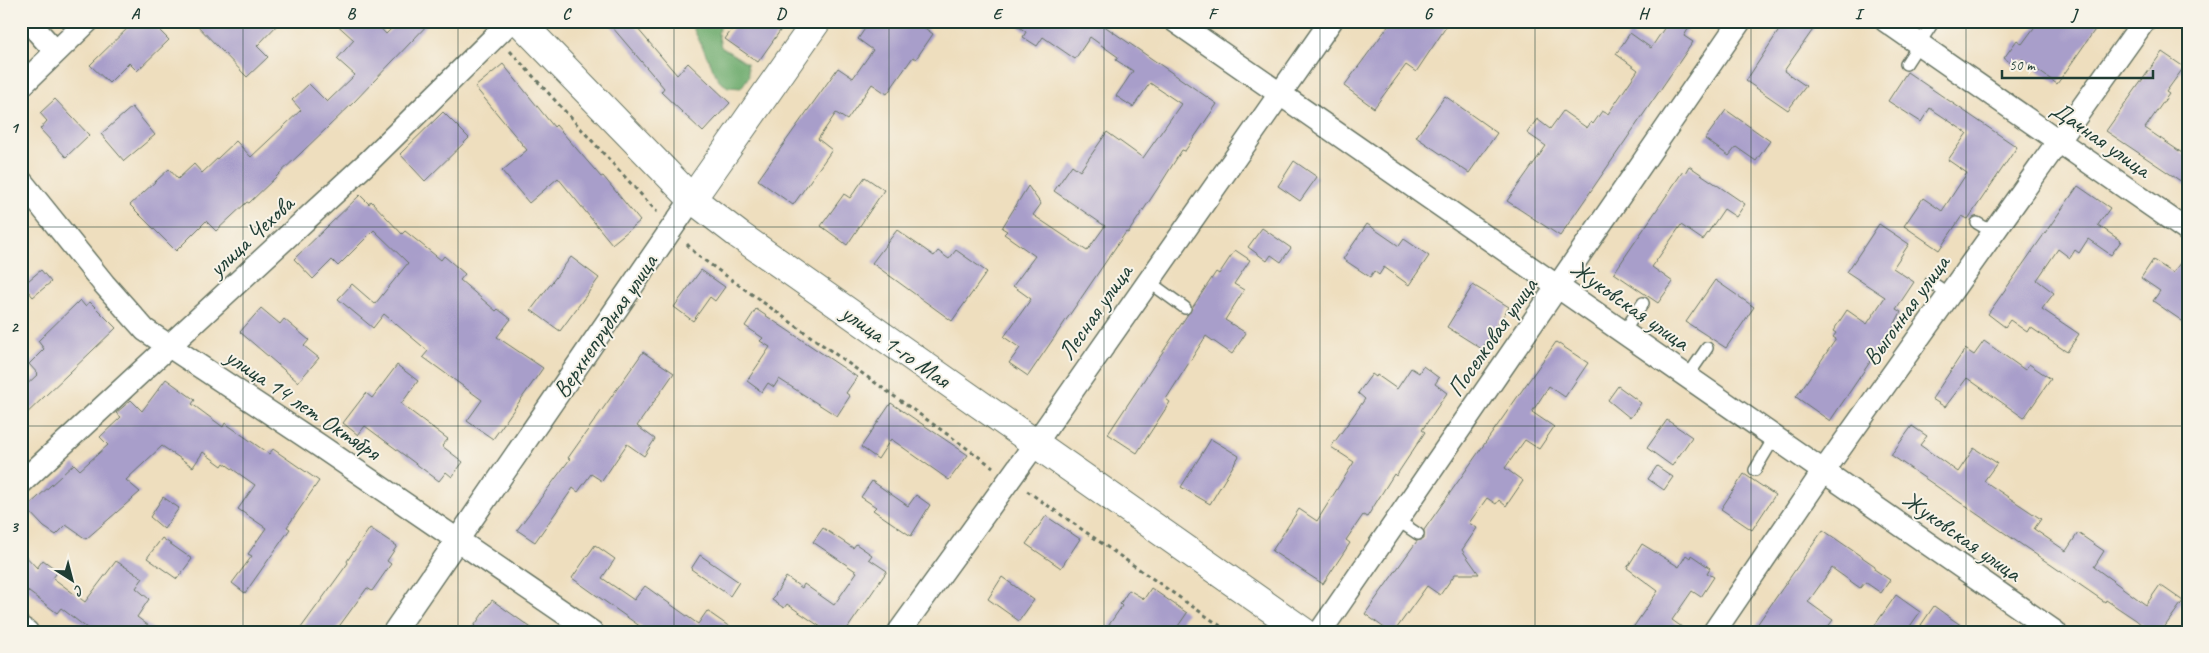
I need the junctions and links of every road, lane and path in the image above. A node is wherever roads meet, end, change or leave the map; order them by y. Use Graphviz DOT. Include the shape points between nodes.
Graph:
graph roads {
  1 [pos="28,21"];
  2 [pos="88,21"];
  3 [pos="817,21"];
  4 [pos="1175,21"];
  5 [pos="1330,21"];
  6 [pos="1740,21"];
  7 [pos="1886,21"];
  8 [pos="2144,21"];
  9 [pos="1932,24"];
  10 [pos="509,26"];
  11 [pos="1918,44"];
  12 [pos="56,52"];
  13 [pos="1906,64"];
  14 [pos="21,86"];
  15 [pos="1281,93"];
  16 [pos="2058,143"];
  17 [pos="21,181"];
  18 [pos="692,199"];
  19 [pos="672,228"];
  20 [pos="2188,231"];
  21 [pos="1148,281"];
  22 [pos="1930,282"];
  23 [pos="1558,287"];
  24 [pos="1950,295"];
  25 [pos="1643,303"];
  26 [pos="1185,308"];
  27 [pos="1623,333"];
  28 [pos="170,347"];
  29 [pos="1707,348"];
  30 [pos="1687,377"];
  31 [pos="1774,438"];
  32 [pos="1035,444"];
  33 [pos="1755,470"];
  34 [pos="1823,472"];
  35 [pos="1009,479"];
  36 [pos="21,483"];
  37 [pos="1397,520"];
  38 [pos="1418,534"];
  39 [pos="458,540"];
  40 [pos="21,628"];
  41 [pos="27,632"];
  42 [pos="394,632"];
  43 [pos="592,632"];
  44 [pos="899,632"];
  45 [pos="1229,632"];
  46 [pos="1304,632"];
  47 [pos="1320,632"];
  48 [pos="1714,632"];
  49 [pos="2054,632"];
  1 -- 12 [label="street"];
  2 -- 12 [label="street"];
  3 -- 18 [label="main road, Верхнепрудная улица"];
  4 -- 15 [label="street, Жуковская улица"];
  5 -- 15 [label="street, Лесная улица"];
  6 -- 23 [label="street, Поселковая улица"];
  7 -- 11 [label="street, Дачная улица"];
  8 -- 16 [label="street, Выгонная улица"];
  9 -- 11 [label="lane"];
  10 -- 18 [label="main road, улица 1-го Мая"];
  10 -- 19 [label="path" via="556,104"];
  10 -- 28 [label="street, улица Чехова"];
  11 -- 13 [label="lane"];
  11 -- 16 [label="street, Дачная улица"];
  12 -- 14 [label="street"];
  15 -- 21 [label="street, Лесная улица"];
  15 -- 23 [label="street, Жуковская улица"];
  16 -- 20 [label="street, Дачная улица"];
  16 -- 24 [label="street, Выгонная улица" via="1986,228"];
  17 -- 28 [label="street, улица 14 лет Октября" via="145,330"];
  18 -- 19 [label="street, Верхнепрудная улица"];
  18 -- 32 [label="main road, улица 1-го Мая"];
  19 -- 35 [label="path" via="697,255"];
  19 -- 39 [label="street, Верхнепрудная улица"];
  21 -- 26 [label="lane"];
  21 -- 32 [label="street, Лесная улица"];
  22 -- 24 [label="lane"];
  23 -- 27 [label="street, Жуковская улица"];
  23 -- 37 [label="street, Поселковая улица"];
  24 -- 34 [label="street, Выгонная улица"];
  25 -- 27 [label="lane"];
  27 -- 30 [label="street, Жуковская улица"];
  28 -- 36 [label="street, улица Чехова"];
  28 -- 39 [label="street, улица 14 лет Октября"];
  29 -- 30 [label="lane"];
  30 -- 31 [label="street, Жуковская улица"];
  31 -- 33 [label="lane"];
  31 -- 34 [label="street, Жуковская улица"];
  32 -- 35 [label="street, Лесная улица"];
  32 -- 46 [label="main road, улица 1-го Мая"];
  34 -- 48 [label="street, Выгонная улица"];
  34 -- 49 [label="street, Жуковская улица"];
  35 -- 44 [label="street, Лесная улица"];
  35 -- 45 [label="path"];
  37 -- 38 [label="lane"];
  37 -- 47 [label="street, Поселковая улица"];
  39 -- 42 [label="street, Верхнепрудная улица"];
  39 -- 43 [label="street, улица 14 лет Октября"];
  40 -- 41 [label="street"];
}
